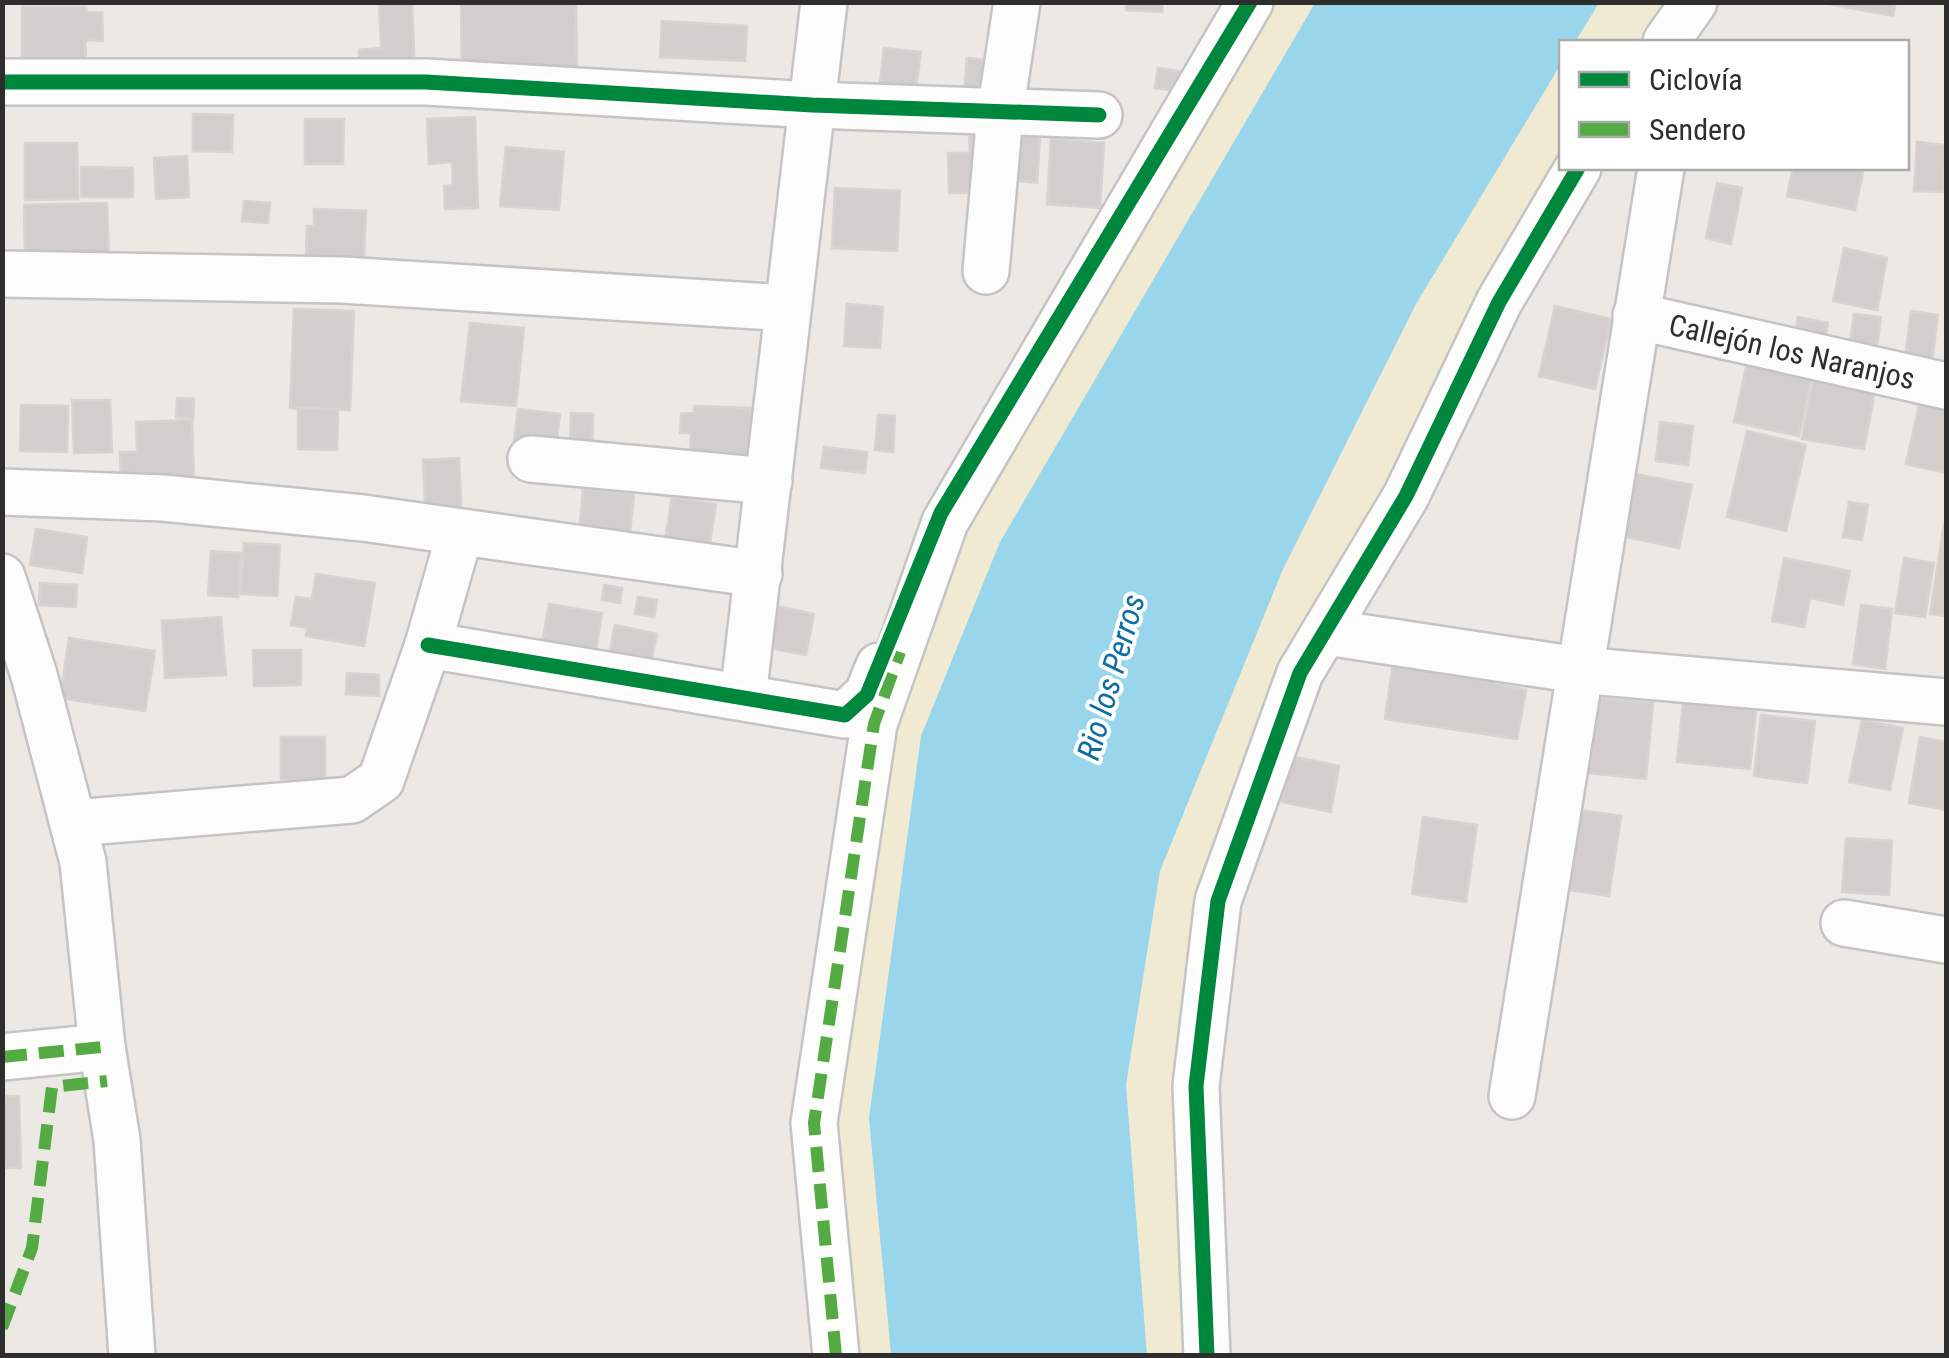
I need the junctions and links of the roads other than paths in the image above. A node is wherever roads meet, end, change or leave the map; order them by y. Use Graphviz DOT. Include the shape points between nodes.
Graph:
graph roads {
  1 [pos="824,2"];
  2 [pos="1017,2"];
  3 [pos="1250,3"];
  4 [pos="2,82"];
  5 [pos="812,105"];
  6 [pos="1000,114"];
  7 [pos="1099,114"];
  8 [pos="1577,170"];
  9 [pos="1660,170"];
  10 [pos="986,271"];
  11 [pos="2,274"];
  12 [pos="788,308"];
  13 [pos="1636,316"];
  14 [pos="1946,386"];
  15 [pos="531,459"];
  16 [pos="770,481"];
  17 [pos="2,492"];
  18 [pos="460,533"];
  19 [pos="759,574"];
  20 [pos="2,577"];
  21 [pos="1326,632"];
  22 [pos="428,645"];
  23 [pos="1578,670"];
  24 [pos="744,698"];
  25 [pos="1946,702"];
  26 [pos="74,822"];
  27 [pos="1844,924"];
  28 [pos="1946,940"];
  29 [pos="102,1047"];
  30 [pos="2,1057"];
  31 [pos="1512,1096"];
  32 [pos="132,1356"];
  33 [pos="836,1356"];
  34 [pos="1207,1356"];
  1 -- 5 [label="street"];
  2 -- 6 [label="street"];
  3 -- 24 [label="street" via="941,513 867,695 845,715"];
  3 -- 33 [label="street" via="945,522 874,724 814,1123"];
  4 -- 5 [label="street" via="426,82"];
  5 -- 6 [label="street"];
  5 -- 12 [label="street"];
  6 -- 7 [label="street"];
  6 -- 10 [label="street"];
  8 -- 21 [label="street" via="1499,302 1406,496"];
  9 -- 13 [label="street"];
  11 -- 12 [label="street" via="342,280"];
  12 -- 16 [label="street"];
  13 -- 14 [label="street, Callejón los Naranjos"];
  13 -- 23 [label="street"];
  15 -- 16 [label="street"];
  16 -- 19 [label="street"];
  17 -- 18 [label="street" via="163,498"];
  18 -- 19 [label="street"];
  18 -- 22 [label="street"];
  19 -- 24 [label="street"];
  20 -- 26 [label="street"];
  21 -- 23 [label="street"];
  21 -- 34 [label="street" via="1300,673 1218,901 1196,1086"];
  22 -- 24 [label="street"];
  22 -- 26 [label="street" via="381,780 352,800"];
  23 -- 25 [label="street"];
  23 -- 31 [label="street"];
  26 -- 29 [label="street"];
  27 -- 28 [label="street"];
  29 -- 30 [label="street"];
  29 -- 32 [label="street" via="118,1140"];
}
